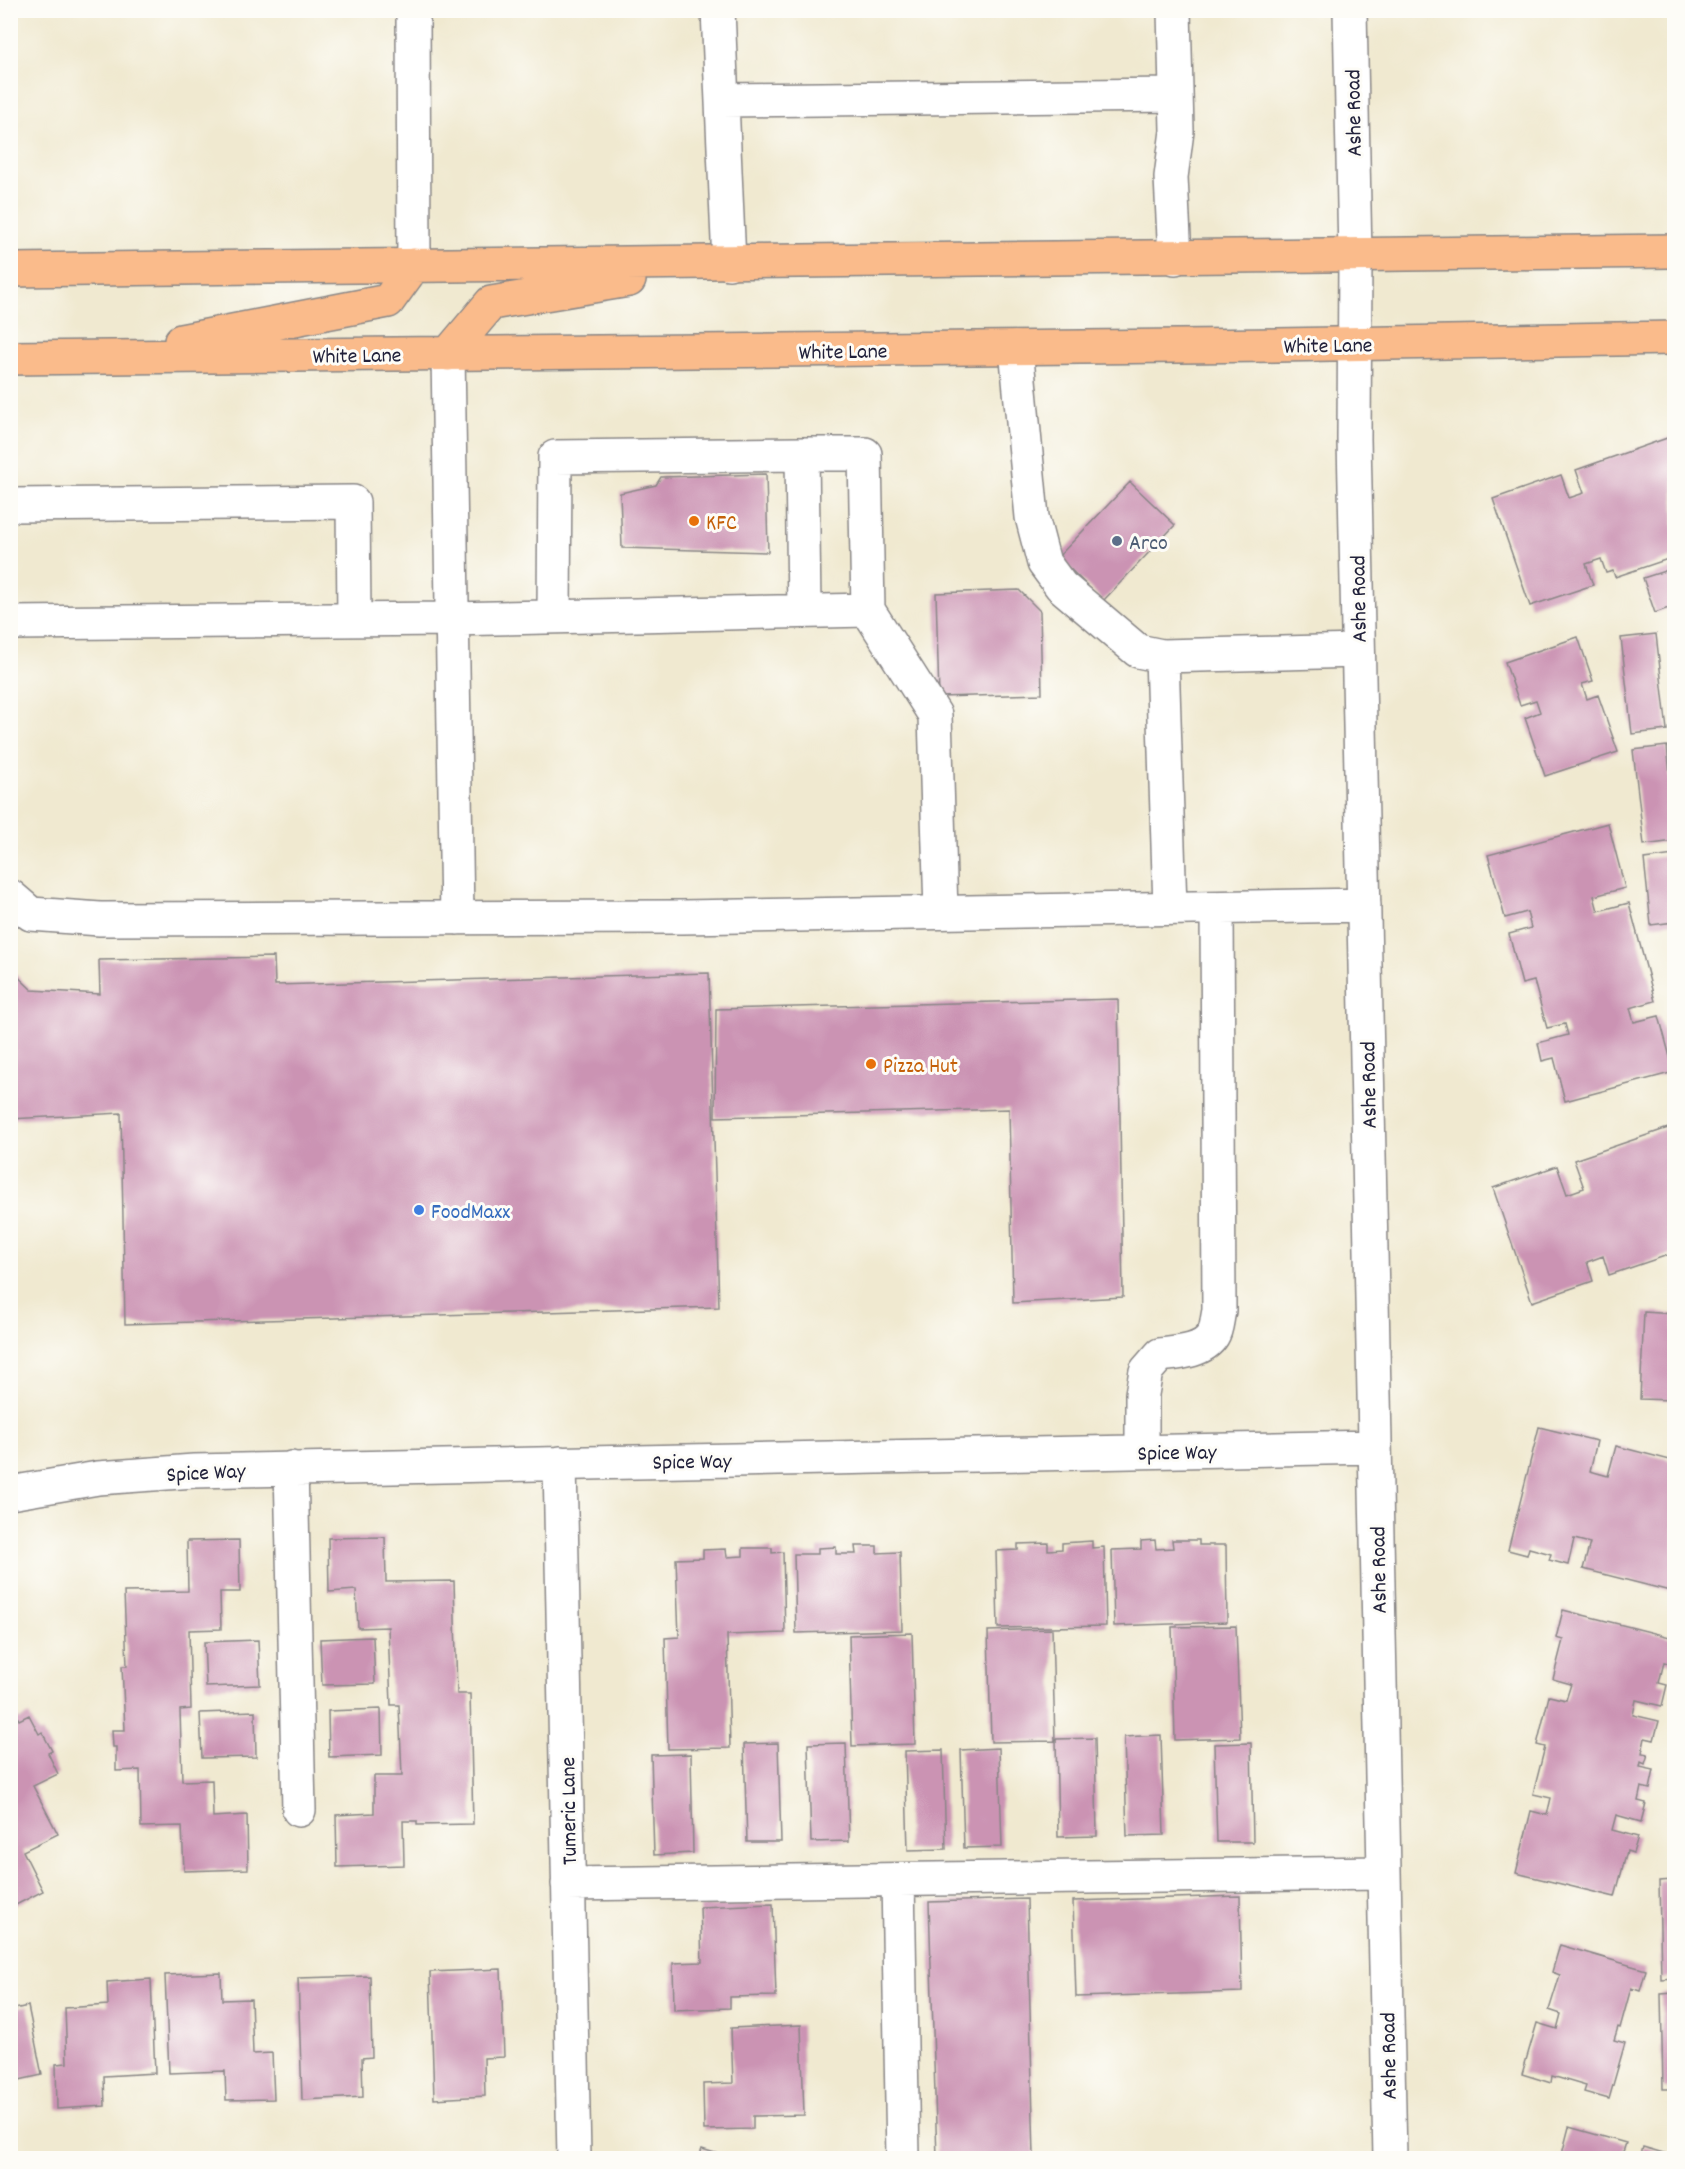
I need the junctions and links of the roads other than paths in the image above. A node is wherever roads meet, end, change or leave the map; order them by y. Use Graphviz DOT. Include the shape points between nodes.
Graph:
graph roads {
  1 [pos="413,10"];
  2 [pos="718,10"];
  3 [pos="1174,10"];
  4 [pos="1350,10"];
  5 [pos="1176,95"];
  6 [pos="722,100"];
  7 [pos="1674,251"];
  8 [pos="1354,256"];
  9 [pos="1175,258"];
  10 [pos="729,263"];
  11 [pos="414,266"];
  12 [pos="10,270"];
  13 [pos="1674,338"];
  14 [pos="1353,344"];
  15 [pos="1016,348"];
  16 [pos="448,354"];
  17 [pos="100,357"];
  18 [pos="10,358"];
  19 [pos="802,454"];
  20 [pos="10,505"];
  21 [pos="804,610"];
  22 [pos="868,610"];
  23 [pos="554,616"];
  24 [pos="452,619"];
  25 [pos="354,620"];
  26 [pos="10,623"];
  27 [pos="1358,651"];
  28 [pos="1162,656"];
  29 [pos="10,896"];
  30 [pos="1364,905"];
  31 [pos="1217,908"];
  32 [pos="1170,909"];
  33 [pos="941,912"];
  34 [pos="457,918"];
  35 [pos="1374,1446"];
  36 [pos="1142,1451"];
  37 [pos="560,1463"];
  38 [pos="291,1468"];
  39 [pos="10,1493"];
  40 [pos="299,1810"];
  41 [pos="1383,1873"];
  42 [pos="898,1880"];
  43 [pos="568,1884"];
  44 [pos="574,2158"];
  45 [pos="903,2158"];
  46 [pos="1390,2158"];
  1 -- 11 [label="street"];
  2 -- 6 [label="street"];
  3 -- 5 [label="street"];
  4 -- 8 [label="street, Ashe Road"];
  5 -- 6 [label="street"];
  5 -- 9 [label="street" via="1172,177"];
  6 -- 10 [label="street"];
  7 -- 8 [label="main road"];
  8 -- 9 [label="main road"];
  8 -- 14 [label="street, Ashe Road"];
  9 -- 10 [label="main road"];
  10 -- 11 [label="main road"];
  10 -- 16 [label="main road" via="490,303"];
  11 -- 12 [label="main road"];
  11 -- 17 [label="main road" via="388,301"];
  13 -- 14 [label="main road, White Lane"];
  14 -- 15 [label="main road, White Lane"];
  14 -- 27 [label="street, Ashe Road"];
  15 -- 16 [label="main road, White Lane"];
  15 -- 28 [label="street" via="1032,517 1044,564 1061,586 1138,651"];
  16 -- 17 [label="main road, White Lane"];
  16 -- 24 [label="street"];
  17 -- 18 [label="main road, White Lane"];
  19 -- 21 [label="street"];
  19 -- 22 [label="street" via="866,454"];
  19 -- 23 [label="street" via="555,457"];
  20 -- 25 [label="street" via="353,502"];
  21 -- 22 [label="street"];
  21 -- 23 [label="street"];
  22 -- 33 [label="street" via="935,715"];
  23 -- 24 [label="street"];
  24 -- 25 [label="street"];
  24 -- 34 [label="street"];
  25 -- 26 [label="street"];
  27 -- 28 [label="street"];
  27 -- 30 [label="street, Ashe Road"];
  28 -- 32 [label="street"];
  29 -- 34 [label="street" via="31,914 100,919"];
  30 -- 31 [label="street"];
  30 -- 35 [label="street, Ashe Road"];
  31 -- 32 [label="street"];
  31 -- 36 [label="street" via="1219,1311 1213,1335 1200,1347 1160,1355 1146,1371"];
  32 -- 33 [label="street"];
  33 -- 34 [label="street"];
  35 -- 36 [label="street, Spice Way"];
  35 -- 41 [label="street, Ashe Road"];
  36 -- 37 [label="street, Spice Way"];
  37 -- 38 [label="street, Spice Way"];
  37 -- 43 [label="street, Tumeric Lane"];
  38 -- 39 [label="street, Spice Way" via="194,1470 98,1478"];
  38 -- 40 [label="street"];
  41 -- 42 [label="street"];
  41 -- 46 [label="street, Ashe Road"];
  42 -- 43 [label="street"];
  42 -- 45 [label="street"];
  43 -- 44 [label="street, Tumeric Lane"];
}
